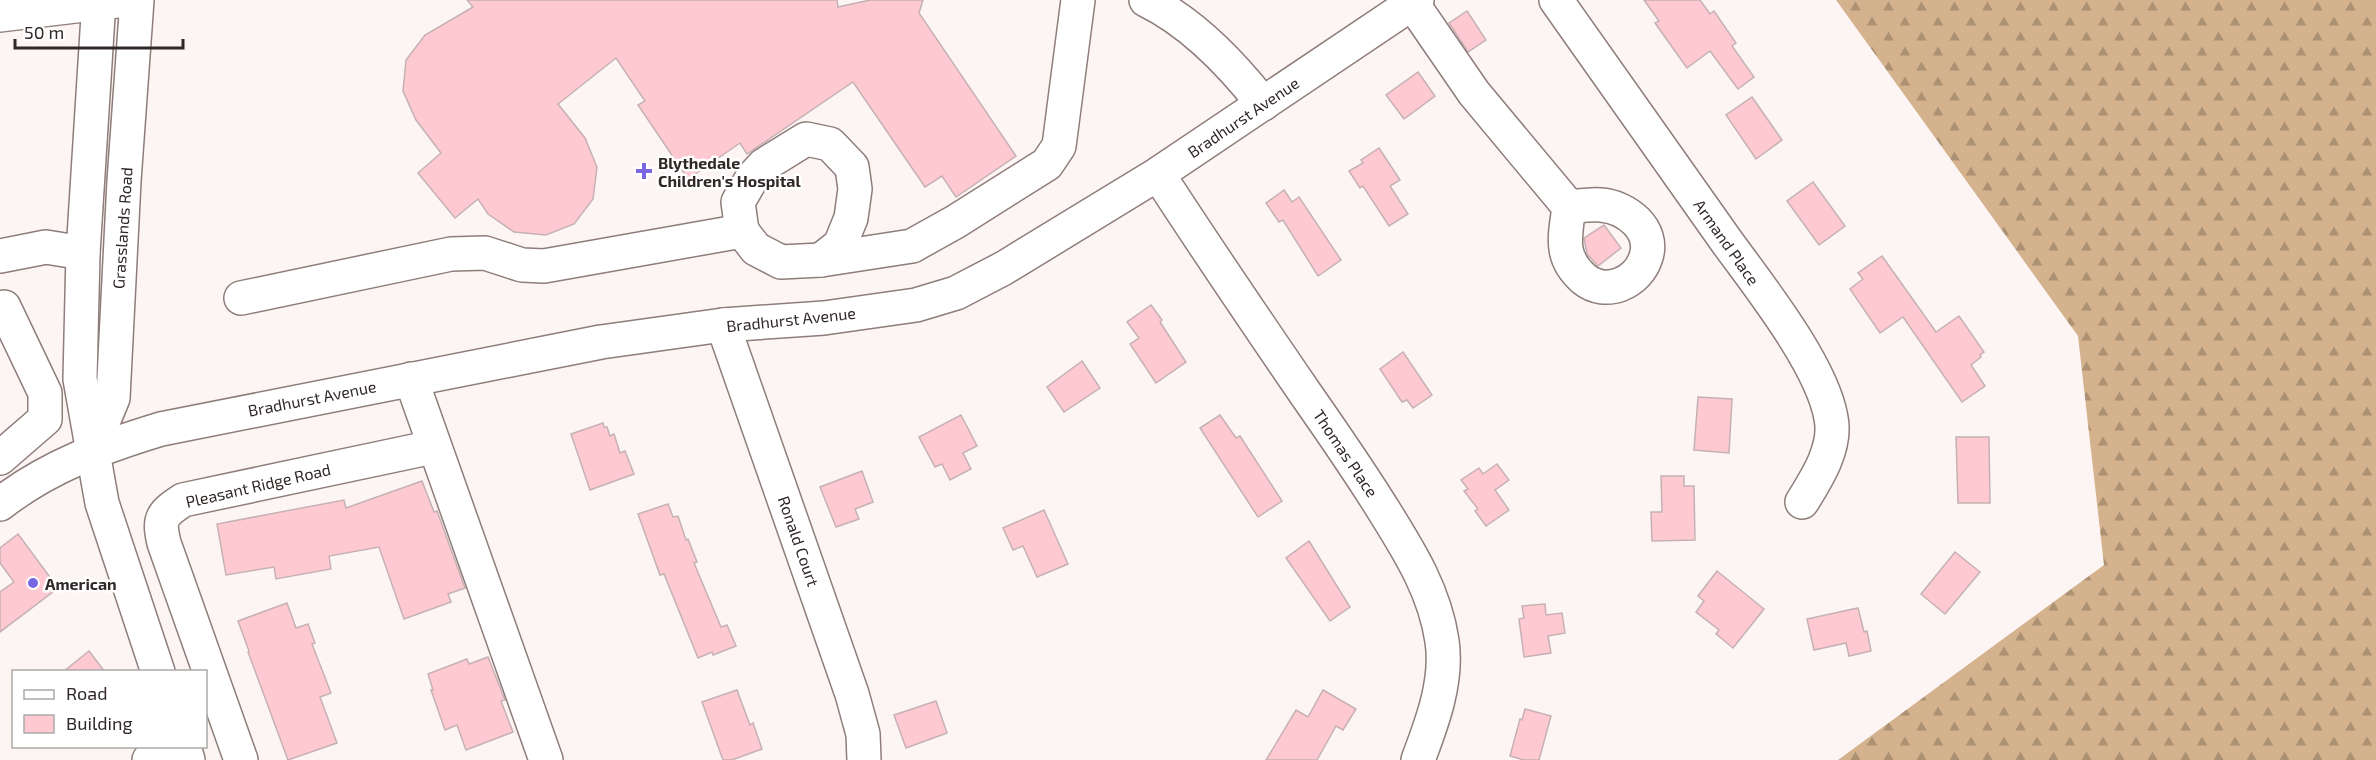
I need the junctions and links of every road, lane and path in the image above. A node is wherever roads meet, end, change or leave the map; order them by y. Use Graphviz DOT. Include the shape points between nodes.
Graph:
graph roads {
  1 [pos="137,0"];
  2 [pos="1078,0"];
  3 [pos="1146,0"];
  4 [pos="1556,0"];
  5 [pos="108,2"];
  6 [pos="1415,2"];
  7 [pos="0,15"];
  8 [pos="1263,104"];
  9 [pos="1158,174"];
  10 [pos="1569,207"];
  11 [pos="742,231"];
  12 [pos="83,253"];
  13 [pos="0,256"];
  14 [pos="821,260"];
  15 [pos="241,298"];
  16 [pos="0,308"];
  17 [pos="723,325"];
  18 [pos="411,379"];
  19 [pos="433,447"];
  20 [pos="91,451"];
  21 [pos="0,458"];
  22 [pos="1802,502"];
  23 [pos="0,504"];
  24 [pos="157,670"];
  25 [pos="200,670"];
  26 [pos="207,696"];
  27 [pos="217,731"];
  28 [pos="174,748"];
  29 [pos="149,760"];
  30 [pos="241,760"];
  31 [pos="546,760"];
  32 [pos="864,760"];
  33 [pos="1418,760"];
  1 -- 20 [label="main road, Grasslands Road" via="113,398"];
  2 -- 14 [label="main road" via="1059,146 1047,164 912,246"];
  3 -- 8 [label="main road" via="1197,33"];
  4 -- 22 [label="main road, Armand Place" via="1760,288 1824,393 1832,432 1827,454"];
  5 -- 7 [label="main road"];
  5 -- 12 [label="main road"];
  6 -- 8 [label="main road, Bradhurst Avenue"];
  6 -- 10 [label="main road" via="1474,93"];
  8 -- 9 [label="main road, Bradhurst Avenue"];
  9 -- 17 [label="main road, Bradhurst Avenue" via="1004,268 956,292 916,304 824,318"];
  9 -- 33 [label="main road, Thomas Place" via="1362,475 1425,579 1443,643 1444,672"];
  11 -- 14 [label="main road" via="756,249 781,262"];
  11 -- 14 [label="main road" via="738,202 765,165 806,139 830,144 852,167 855,189 851,218 840,244"];
  11 -- 15 [label="main road" via="544,266 522,265 485,253 451,254"];
  12 -- 13 [label="main road" via="46,247"];
  12 -- 20 [label="main road" via="80,379"];
  16 -- 21 [label="main road" via="4,307 45,393 45,419"];
  17 -- 18 [label="main road, Bradhurst Avenue" via="601,342"];
  17 -- 32 [label="main road, Ronald Court" via="852,694 863,734"];
  18 -- 19 [label="main road"];
  18 -- 20 [label="main road, Bradhurst Avenue" via="161,429"];
  19 -- 25 [label="main road, Pleasant Ridge Road" via="183,500 166,511 160,526"];
  19 -- 31 [label="main road"];
  20 -- 23 [label="main road, Bradhurst Avenue" via="39,477"];
  20 -- 24 [label="main road" via="102,503"];
  26 -- 27 [label="main road, Pleasant Ridge Road"];
  27 -- 30 [label="main road, Pleasant Ridge Road"];
  28 -- 29 [label="main road"];
}
